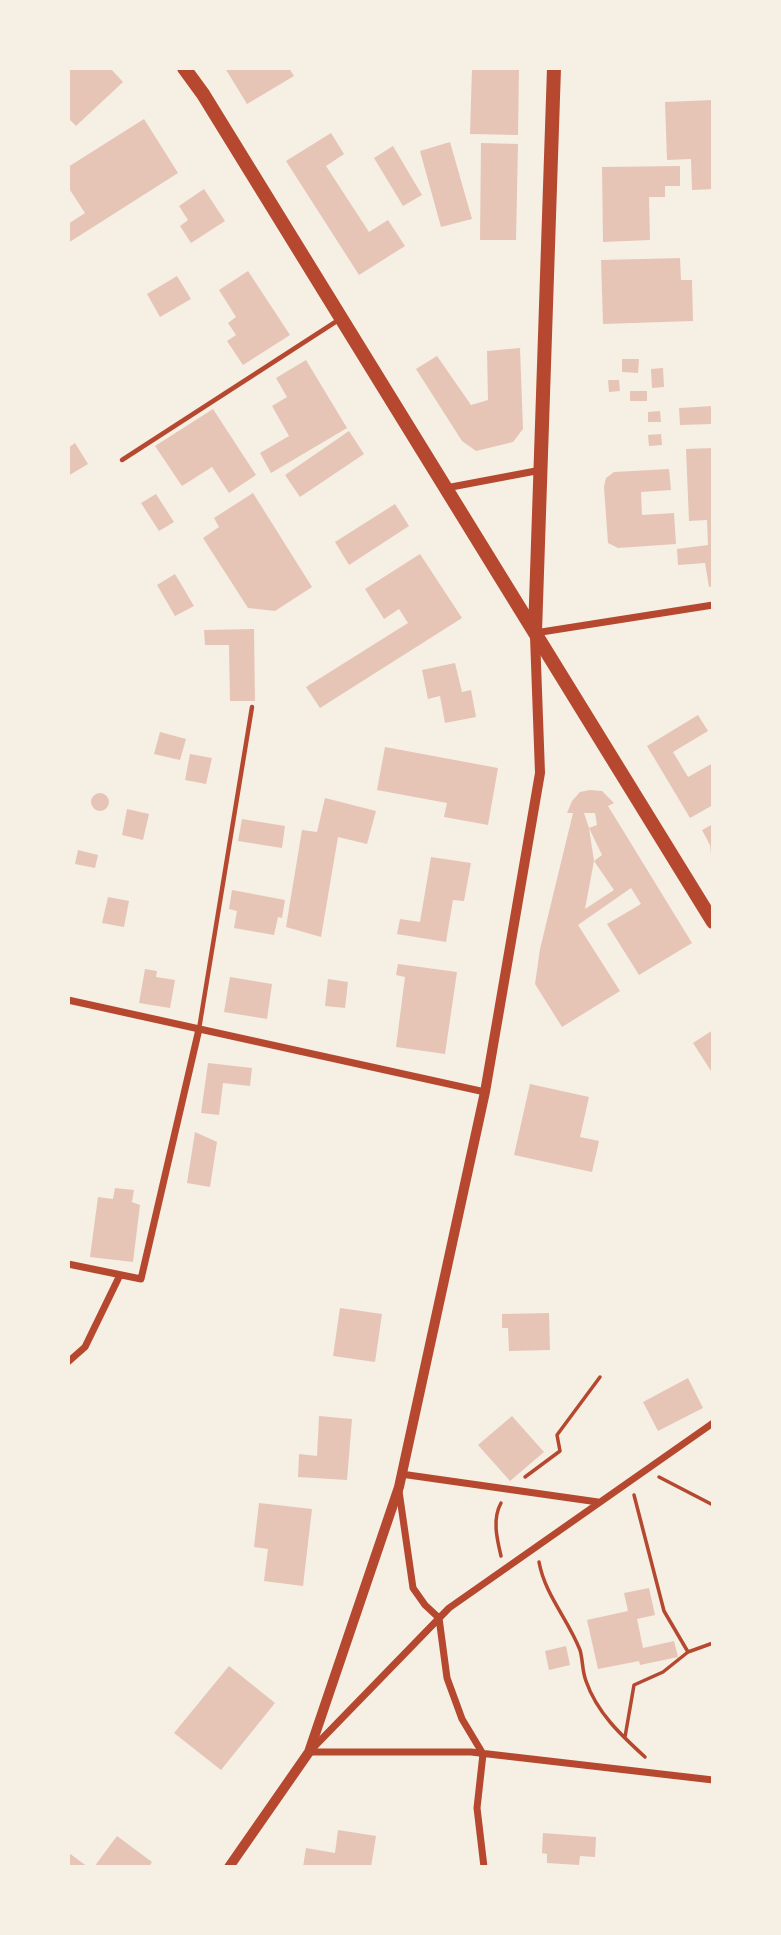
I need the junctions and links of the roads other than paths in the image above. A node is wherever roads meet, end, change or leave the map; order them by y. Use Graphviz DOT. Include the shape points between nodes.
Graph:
graph roads {
  1 [pos="184,68"];
  2 [pos="554,68"];
  3 [pos="340,318"];
  4 [pos="122,460"];
  5 [pos="541,470"];
  6 [pos="445,488"];
  7 [pos="713,606"];
  8 [pos="535,633"];
  9 [pos="252,707"];
  10 [pos="713,922"];
  11 [pos="68,1000"];
  12 [pos="199,1029"];
  13 [pos="485,1092"];
  14 [pos="68,1264"];
  15 [pos="120,1275"];
  16 [pos="68,1362"];
  17 [pos="713,1423"];
  18 [pos="401,1474"];
  19 [pos="399,1487"];
  20 [pos="599,1502"];
  21 [pos="439,1618"];
  22 [pos="309,1752"];
  23 [pos="482,1754"];
  24 [pos="713,1780"];
  25 [pos="229,1867"];
  26 [pos="484,1867"];
  1 -- 3 [label="main road"];
  2 -- 5 [label="main road"];
  3 -- 4 [label="lane"];
  3 -- 6 [label="main road"];
  5 -- 6 [label="street"];
  5 -- 8 [label="main road"];
  6 -- 8 [label="main road"];
  7 -- 8 [label="street"];
  8 -- 10 [label="main road"];
  8 -- 13 [label="street" via="540,773"];
  9 -- 12 [label="lane"];
  11 -- 12 [label="street"];
  12 -- 13 [label="street"];
  12 -- 15 [label="street" via="141,1279"];
  13 -- 18 [label="street"];
  14 -- 15 [label="street"];
  15 -- 16 [label="street" via="85,1347"];
  17 -- 20 [label="street"];
  18 -- 19 [label="street"];
  18 -- 20 [label="street"];
  19 -- 21 [label="street" via="413,1588"];
  19 -- 22 [label="street"];
  20 -- 21 [label="street"];
  21 -- 22 [label="street"];
  21 -- 23 [label="street" via="447,1678 462,1719"];
  22 -- 23 [label="street"];
  22 -- 25 [label="street"];
  23 -- 24 [label="street"];
  23 -- 26 [label="street" via="477,1808"];
}
